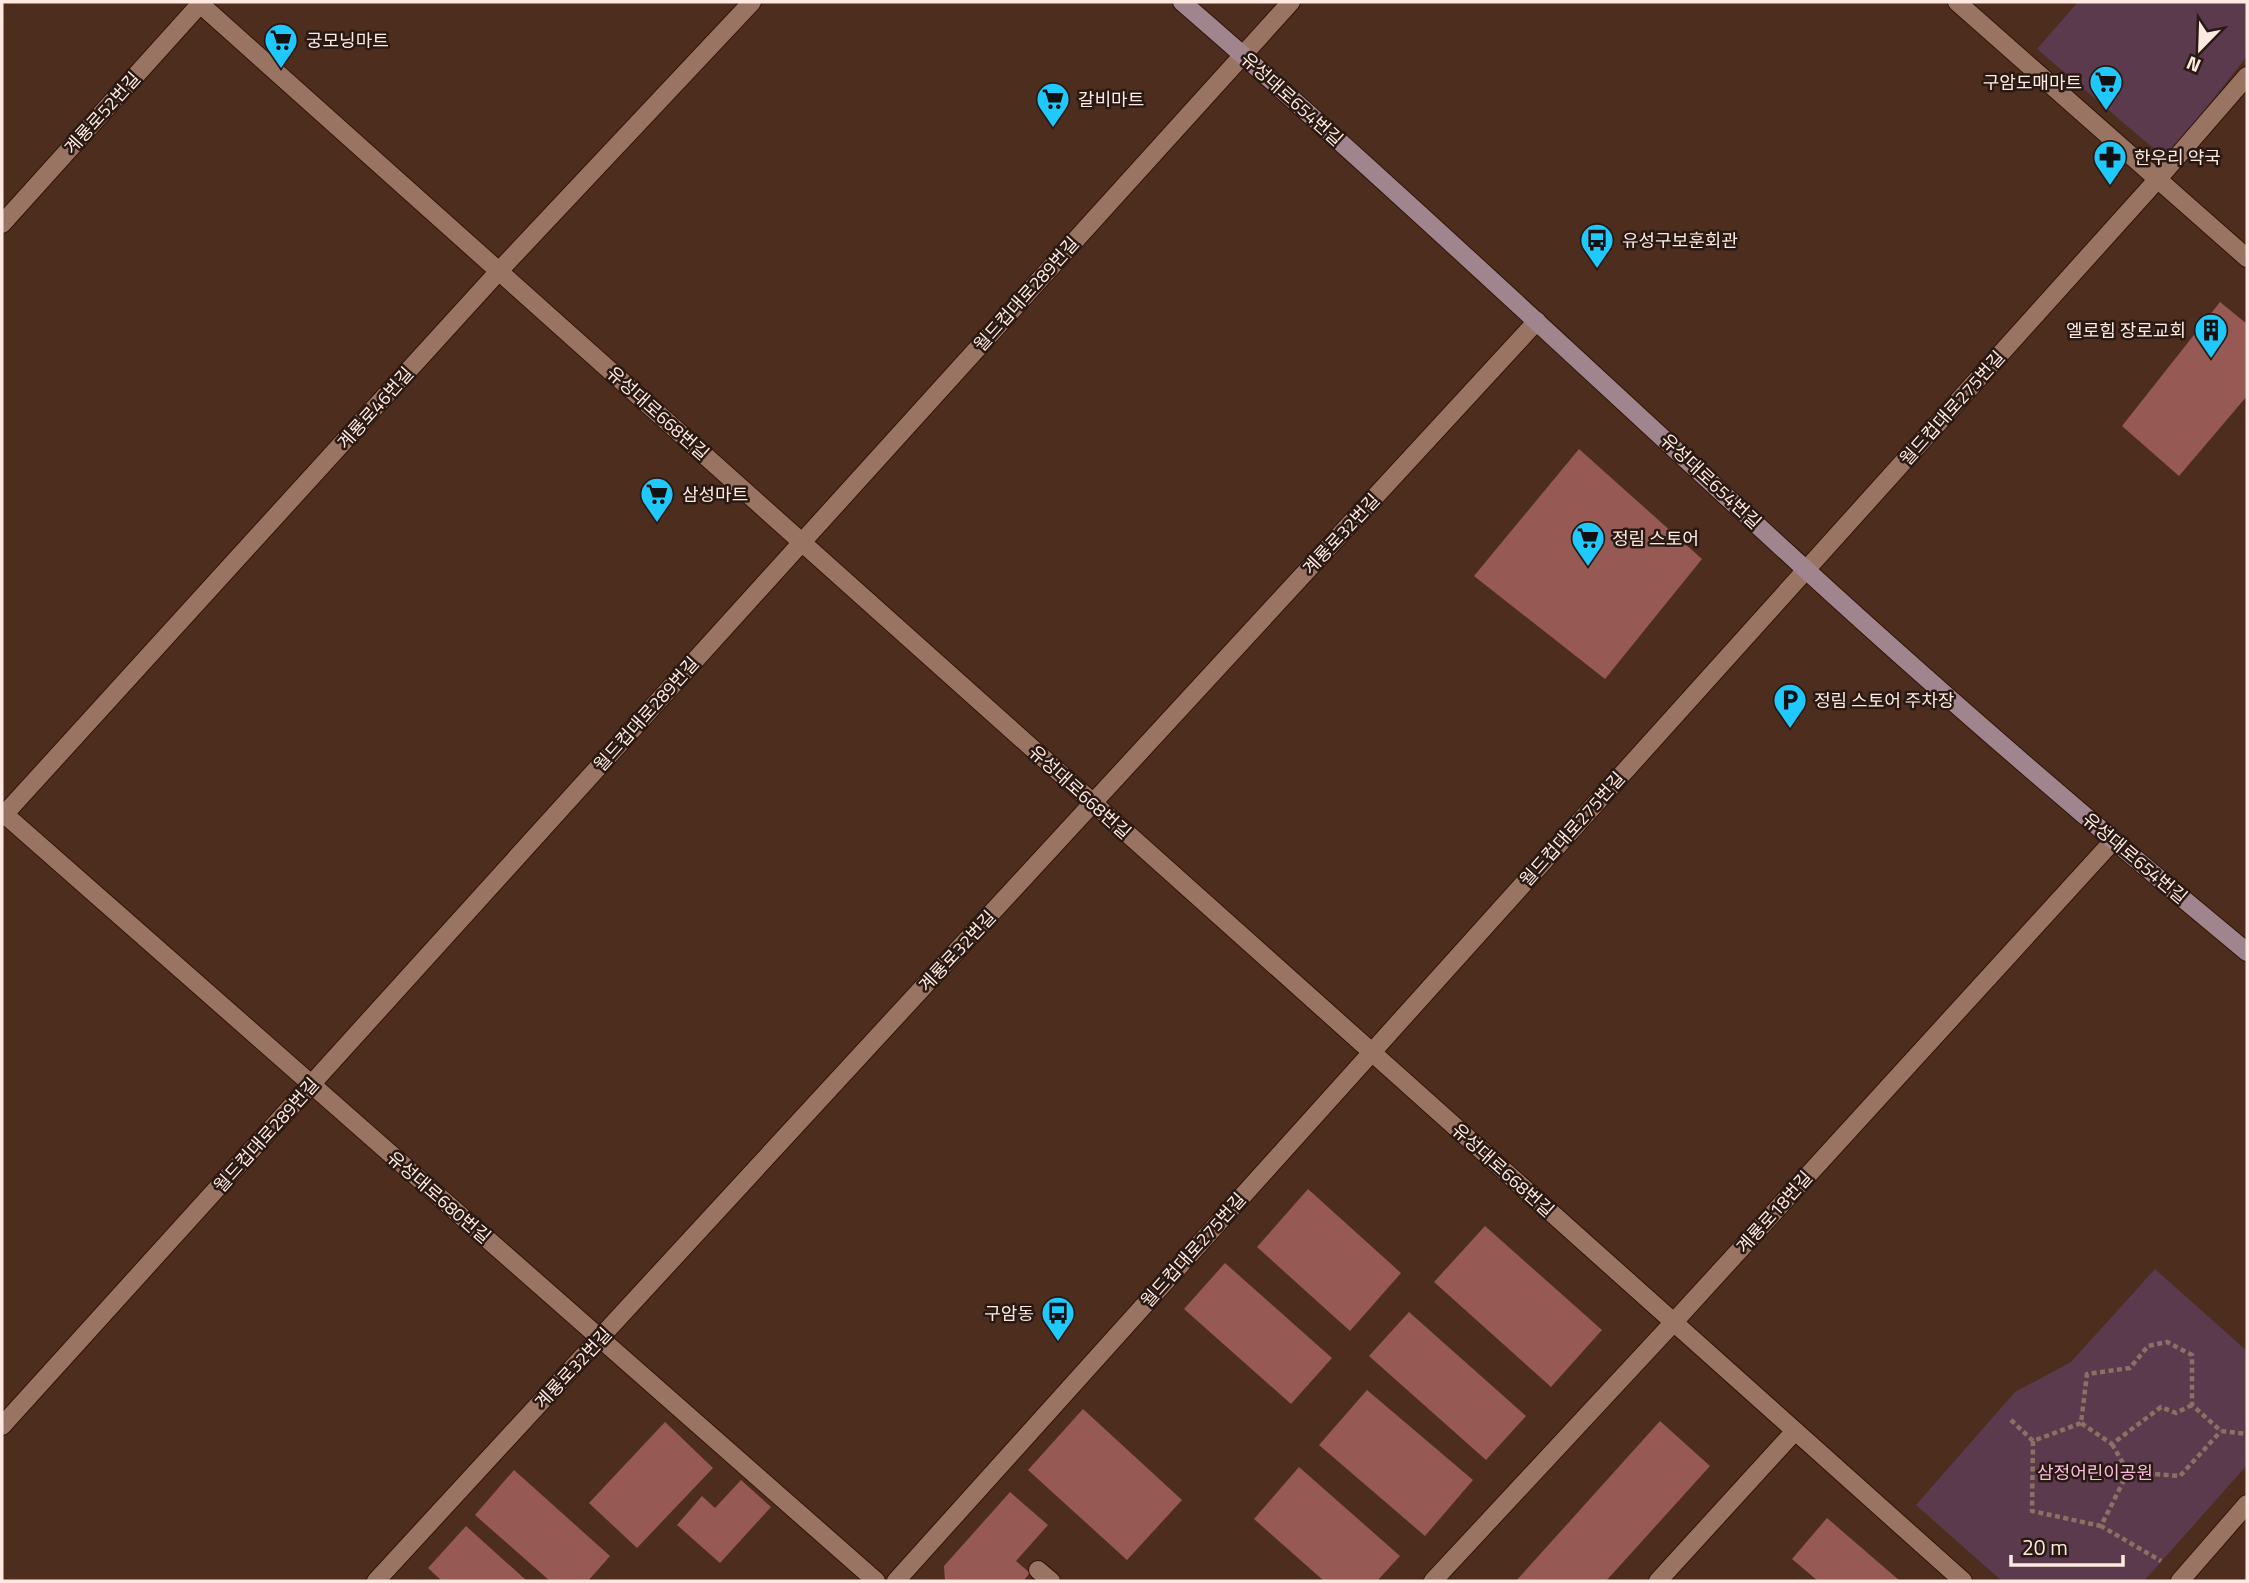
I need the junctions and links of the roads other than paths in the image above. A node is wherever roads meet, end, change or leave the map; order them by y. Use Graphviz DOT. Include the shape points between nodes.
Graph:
graph roads {
  1 [pos="200,2"];
  2 [pos="752,2"];
  3 [pos="1182,2"];
  4 [pos="1291,2"];
  5 [pos="1957,2"];
  6 [pos="1243,54"];
  7 [pos="2247,76"];
  8 [pos="2157,180"];
  9 [pos="2,224"];
  10 [pos="2247,258"];
  11 [pos="499,271"];
  12 [pos="1537,321"];
  13 [pos="802,542"];
  14 [pos="1806,569"];
  15 [pos="1093,803"];
  16 [pos="3,814"];
  17 [pos="2113,841"];
  18 [pos="2247,952"];
  19 [pos="1371,1051"];
  20 [pos="312,1084"];
  21 [pos="1673,1322"];
  22 [pos="600,1338"];
  23 [pos="2,1426"];
  24 [pos="1795,1431"];
  25 [pos="2247,1504"];
  26 [pos="2183,1578"];
  27 [pos="376,1581"];
  28 [pos="876,1581"];
  29 [pos="896,1581"];
  30 [pos="1433,1581"];
  31 [pos="1658,1581"];
  32 [pos="1963,1581"];
  1 -- 9 [label="street, 계룡로52번길"];
  1 -- 11 [label="street, 유성대로668번길"];
  2 -- 11 [label="street, 계룡로46번길"];
  3 -- 6 [label="street, 유성대로654번길"];
  4 -- 6 [label="street, 월드컵대로289번길"];
  5 -- 8 [label="street"];
  6 -- 12 [label="street, 유성대로654번길"];
  6 -- 13 [label="street, 월드컵대로289번길"];
  7 -- 8 [label="street, 월드컵대로275번길"];
  8 -- 10 [label="street"];
  8 -- 14 [label="street, 월드컵대로275번길"];
  11 -- 13 [label="street, 유성대로668번길"];
  11 -- 16 [label="street, 계룡로46번길"];
  12 -- 14 [label="street, 유성대로654번길"];
  12 -- 15 [label="street, 계룡로32번길"];
  13 -- 15 [label="street, 유성대로668번길"];
  13 -- 20 [label="street, 월드컵대로289번길"];
  14 -- 17 [label="street, 유성대로654번길"];
  14 -- 19 [label="street, 월드컵대로275번길"];
  15 -- 19 [label="street, 유성대로668번길"];
  15 -- 22 [label="street, 계룡로32번길"];
  16 -- 20 [label="street, 유성대로680번길"];
  17 -- 18 [label="street, 유성대로654번길"];
  17 -- 21 [label="street, 계룡로18번길"];
  19 -- 21 [label="street, 유성대로668번길"];
  19 -- 29 [label="street, 월드컵대로275번길"];
  20 -- 22 [label="street, 유성대로680번길"];
  20 -- 23 [label="street, 월드컵대로289번길"];
  21 -- 24 [label="street, 유성대로668번길"];
  21 -- 30 [label="street, 계룡로18번길"];
  22 -- 27 [label="street, 계룡로32번길"];
  22 -- 28 [label="street, 유성대로680번길"];
  24 -- 31 [label="street"];
  24 -- 32 [label="street, 유성대로668번길"];
  25 -- 26 [label="street"];
}
